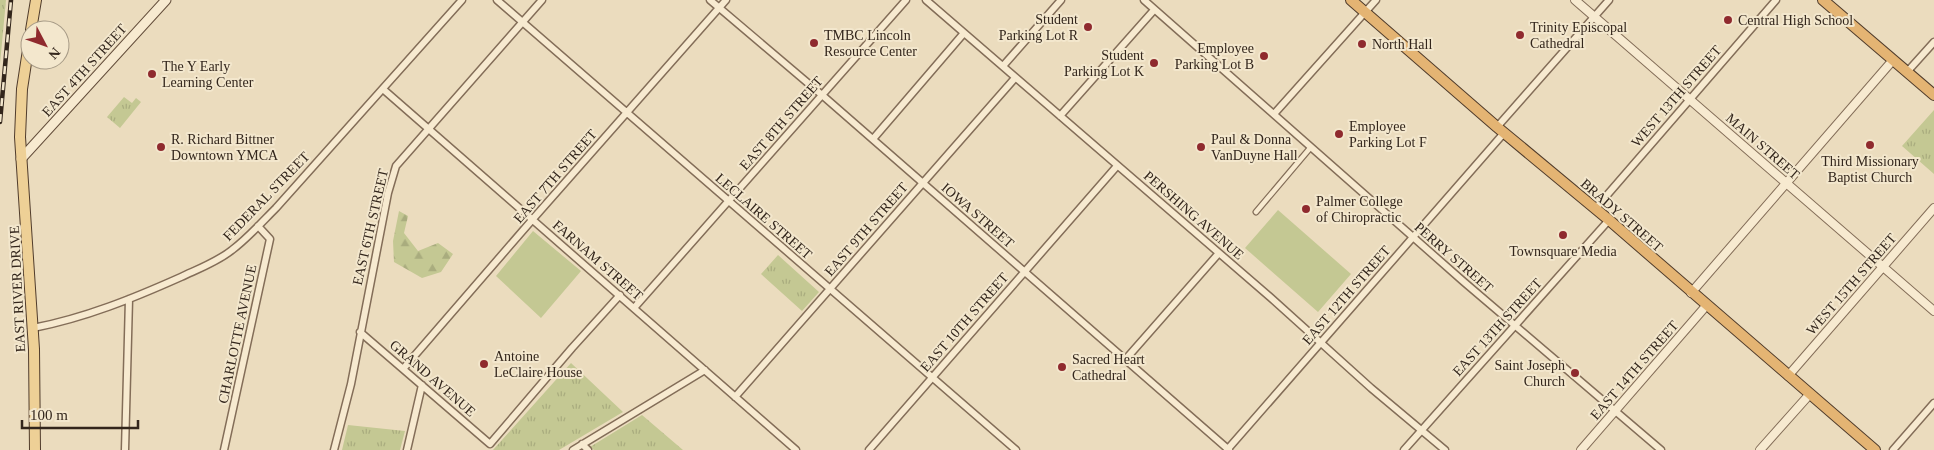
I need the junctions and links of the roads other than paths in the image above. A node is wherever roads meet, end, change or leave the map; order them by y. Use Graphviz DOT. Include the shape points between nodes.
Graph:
graph roads {
  1 [pos="36,0"];
  2 [pos="166,0"];
  3 [pos="462,0"];
  4 [pos="497,0"];
  5 [pos="542,0"];
  6 [pos="710,0"];
  7 [pos="726,0"];
  8 [pos="906,0"];
  9 [pos="926,0"];
  10 [pos="1061,0"];
  11 [pos="1144,0"];
  12 [pos="1351,0"];
  13 [pos="1376,0"];
  14 [pos="1575,0"];
  15 [pos="1610,0"];
  16 [pos="1776,0"];
  17 [pos="1822,0"];
  18 [pos="719,8"];
  19 [pos="1154,10"];
  20 [pos="1365,12"];
  21 [pos="1595,16"];
  22 [pos="33,20"];
  23 [pos="523,22"];
  24 [pos="964,33"];
  25 [pos="1934,42"];
  26 [pos="1893,60"];
  27 [pos="1002,66"];
  28 [pos="25,70"];
  29 [pos="1907,72"];
  30 [pos="1015,78"];
  31 [pos="384,90"];
  32 [pos="822,95"];
  33 [pos="1934,95"];
  34 [pos="1690,99"];
  35 [pos="626,113"];
  36 [pos="1274,114"];
  37 [pos="1060,116"];
  38 [pos="427,129"];
  39 [pos="1500,130"];
  40 [pos="872,139"];
  41 [pos="1311,147"];
  42 [pos="21,158"];
  43 [pos="1117,166"];
  44 [pos="1786,182"];
  45 [pos="923,183"];
  46 [pos="729,201"];
  47 [pos="1934,208"];
  48 [pos="1595,209"];
  49 [pos="1256,212"];
  50 [pos="532,220"];
  51 [pos="1608,220"];
  52 [pos="258,226"];
  53 [pos="1412,237"];
  54 [pos="1219,253"];
  55 [pos="1882,266"];
  56 [pos="1024,271"];
  57 [pos="831,290"];
  58 [pos="1691,293"];
  59 [pos="620,295"];
  60 [pos="129,299"];
  61 [pos="1706,306"];
  62 [pos="634,308"];
  63 [pos="1934,311"];
  64 [pos="1515,326"];
  65 [pos="33,328"];
  66 [pos="360,332"];
  67 [pos="1322,342"];
  68 [pos="1125,360"];
  69 [pos="404,369"];
  70 [pos="705,370"];
  71 [pos="1788,376"];
  72 [pos="932,378"];
  73 [pos="422,385"];
  74 [pos="1809,395"];
  75 [pos="735,397"];
  76 [pos="1934,402"];
  77 [pos="1615,412"];
  78 [pos="1422,430"];
  79 [pos="582,444"];
  80 [pos="35,450"];
  81 [pos="125,450"];
  82 [pos="224,450"];
  83 [pos="334,450"];
  84 [pos="407,450"];
  85 [pos="573,450"];
  86 [pos="588,450"];
  87 [pos="796,450"];
  88 [pos="869,450"];
  89 [pos="1016,450"];
  90 [pos="1228,450"];
  91 [pos="1404,450"];
  92 [pos="1445,450"];
  93 [pos="1581,450"];
  94 [pos="1661,450"];
  95 [pos="1760,450"];
  96 [pos="1875,450"];
  97 [pos="1893,450"];
  1 -- 22 [label="main road"];
  2 -- 42 [label="main road, EAST 4TH STREET"];
  3 -- 31 [label="street, FEDERAL STREET"];
  4 -- 23 [label="street, LECLAIRE STREET"];
  5 -- 23 [label="street, EAST 6TH STREET"];
  6 -- 18 [label="street, IOWA STREET"];
  7 -- 18 [label="street, EAST 7TH STREET"];
  8 -- 32 [label="street, EAST 8TH STREET"];
  9 -- 24 [label="street, PERSHING AVENUE"];
  10 -- 27 [label="street"];
  11 -- 19 [label="street, PERRY STREET"];
  12 -- 20 [label="highway, BRADY STREET"];
  13 -- 20 [label="street"];
  14 -- 21 [label="street, MAIN STREET"];
  15 -- 21 [label="street, EAST 12TH STREET"];
  16 -- 34 [label="street, WEST 13TH STREET"];
  17 -- 26 [label="highway"];
  18 -- 32 [label="street, IOWA STREET"];
  18 -- 35 [label="street, EAST 7TH STREET"];
  19 -- 36 [label="street, PERRY STREET"];
  19 -- 37 [label="street"];
  20 -- 36 [label="street"];
  20 -- 39 [label="highway, BRADY STREET"];
  21 -- 34 [label="street, MAIN STREET"];
  21 -- 39 [label="street, EAST 12TH STREET"];
  23 -- 35 [label="street, LECLAIRE STREET"];
  23 -- 38 [label="street, EAST 6TH STREET"];
  24 -- 27 [label="street, PERSHING AVENUE"];
  24 -- 40 [label="street"];
  25 -- 29 [label="street"];
  26 -- 29 [label="highway"];
  26 -- 44 [label="street"];
  27 -- 30 [label="street, PERSHING AVENUE"];
  28 -- 42 [label="main road, EAST RIVER DRIVE"];
  29 -- 33 [label="highway"];
  30 -- 37 [label="street, PERSHING AVENUE"];
  30 -- 45 [label="street, EAST 9TH STREET"];
  31 -- 38 [label="street, FARNAM STREET"];
  31 -- 52 [label="street, FEDERAL STREET"];
  32 -- 40 [label="street, IOWA STREET"];
  32 -- 46 [label="street, EAST 8TH STREET"];
  34 -- 44 [label="street, MAIN STREET"];
  34 -- 48 [label="street, WEST 13TH STREET"];
  35 -- 46 [label="street, LECLAIRE STREET"];
  35 -- 50 [label="street, EAST 7TH STREET"];
  36 -- 41 [label="street, PERRY STREET"];
  37 -- 43 [label="street, PERSHING AVENUE"];
  38 -- 50 [label="street, FARNAM STREET"];
  38 -- 66 [label="street, EAST 6TH STREET" via="396,166 392,176"];
  39 -- 48 [label="highway, BRADY STREET"];
  39 -- 53 [label="street, EAST 12TH STREET"];
  40 -- 45 [label="street, IOWA STREET"];
  41 -- 49 [label="street"];
  41 -- 53 [label="street, PERRY STREET"];
  42 -- 65 [label="main road, EAST RIVER DRIVE"];
  43 -- 54 [label="street, PERSHING AVENUE"];
  43 -- 56 [label="street, EAST 10TH STREET"];
  44 -- 55 [label="street, MAIN STREET"];
  44 -- 58 [label="street"];
  45 -- 56 [label="street, IOWA STREET"];
  45 -- 57 [label="street, EAST 9TH STREET"];
  46 -- 57 [label="street, LECLAIRE STREET"];
  46 -- 62 [label="street, EAST 8TH STREET"];
  47 -- 55 [label="street, WEST 15TH STREET"];
  48 -- 51 [label="highway, BRADY STREET"];
  50 -- 59 [label="street, FARNAM STREET"];
  50 -- 69 [label="street, EAST 7TH STREET"];
  51 -- 58 [label="highway, BRADY STREET"];
  51 -- 64 [label="street, EAST 13TH STREET"];
  52 -- 60 [label="street, FEDERAL STREET" via="216,261"];
  52 -- 82 [label="street, CHARLOTTE AVENUE" via="270,239"];
  53 -- 64 [label="street, PERRY STREET"];
  53 -- 67 [label="street, EAST 12TH STREET"];
  54 -- 67 [label="street, PERSHING AVENUE"];
  54 -- 68 [label="street"];
  55 -- 63 [label="street, MAIN STREET"];
  55 -- 71 [label="street, WEST 15TH STREET"];
  56 -- 68 [label="street, IOWA STREET"];
  56 -- 72 [label="street, EAST 10TH STREET"];
  57 -- 72 [label="street, LECLAIRE STREET"];
  57 -- 75 [label="street, EAST 9TH STREET"];
  58 -- 61 [label="highway, BRADY STREET"];
  59 -- 62 [label="street, FARNAM STREET"];
  59 -- 73 [label="street, GRAND AVENUE" via="490,444"];
  60 -- 65 [label="street, FEDERAL STREET"];
  60 -- 81 [label="street"];
  61 -- 71 [label="highway, BRADY STREET"];
  61 -- 77 [label="street, EAST 14TH STREET"];
  62 -- 70 [label="street, FARNAM STREET"];
  64 -- 77 [label="street, PERRY STREET"];
  64 -- 78 [label="street, EAST 13TH STREET"];
  65 -- 80 [label="main road, EAST RIVER DRIVE"];
  66 -- 69 [label="street, GRAND AVENUE"];
  66 -- 83 [label="street, EAST 6TH STREET"];
  67 -- 78 [label="street, PERSHING AVENUE" via="1370,388"];
  67 -- 90 [label="street, EAST 12TH STREET"];
  68 -- 90 [label="street, IOWA STREET"];
  69 -- 73 [label="street, GRAND AVENUE"];
  70 -- 75 [label="street, FARNAM STREET"];
  70 -- 79 [label="street"];
  71 -- 74 [label="highway, BRADY STREET"];
  72 -- 88 [label="street, EAST 10TH STREET"];
  72 -- 89 [label="street, LECLAIRE STREET"];
  73 -- 84 [label="street"];
  74 -- 95 [label="street"];
  74 -- 96 [label="highway, BRADY STREET"];
  75 -- 87 [label="street, FARNAM STREET"];
  76 -- 97 [label="street"];
  77 -- 93 [label="street, EAST 14TH STREET"];
  77 -- 94 [label="street, PERRY STREET"];
  78 -- 91 [label="street, EAST 13TH STREET"];
  78 -- 92 [label="street, PERSHING AVENUE"];
  79 -- 85 [label="street"];
  79 -- 86 [label="street"];
}
